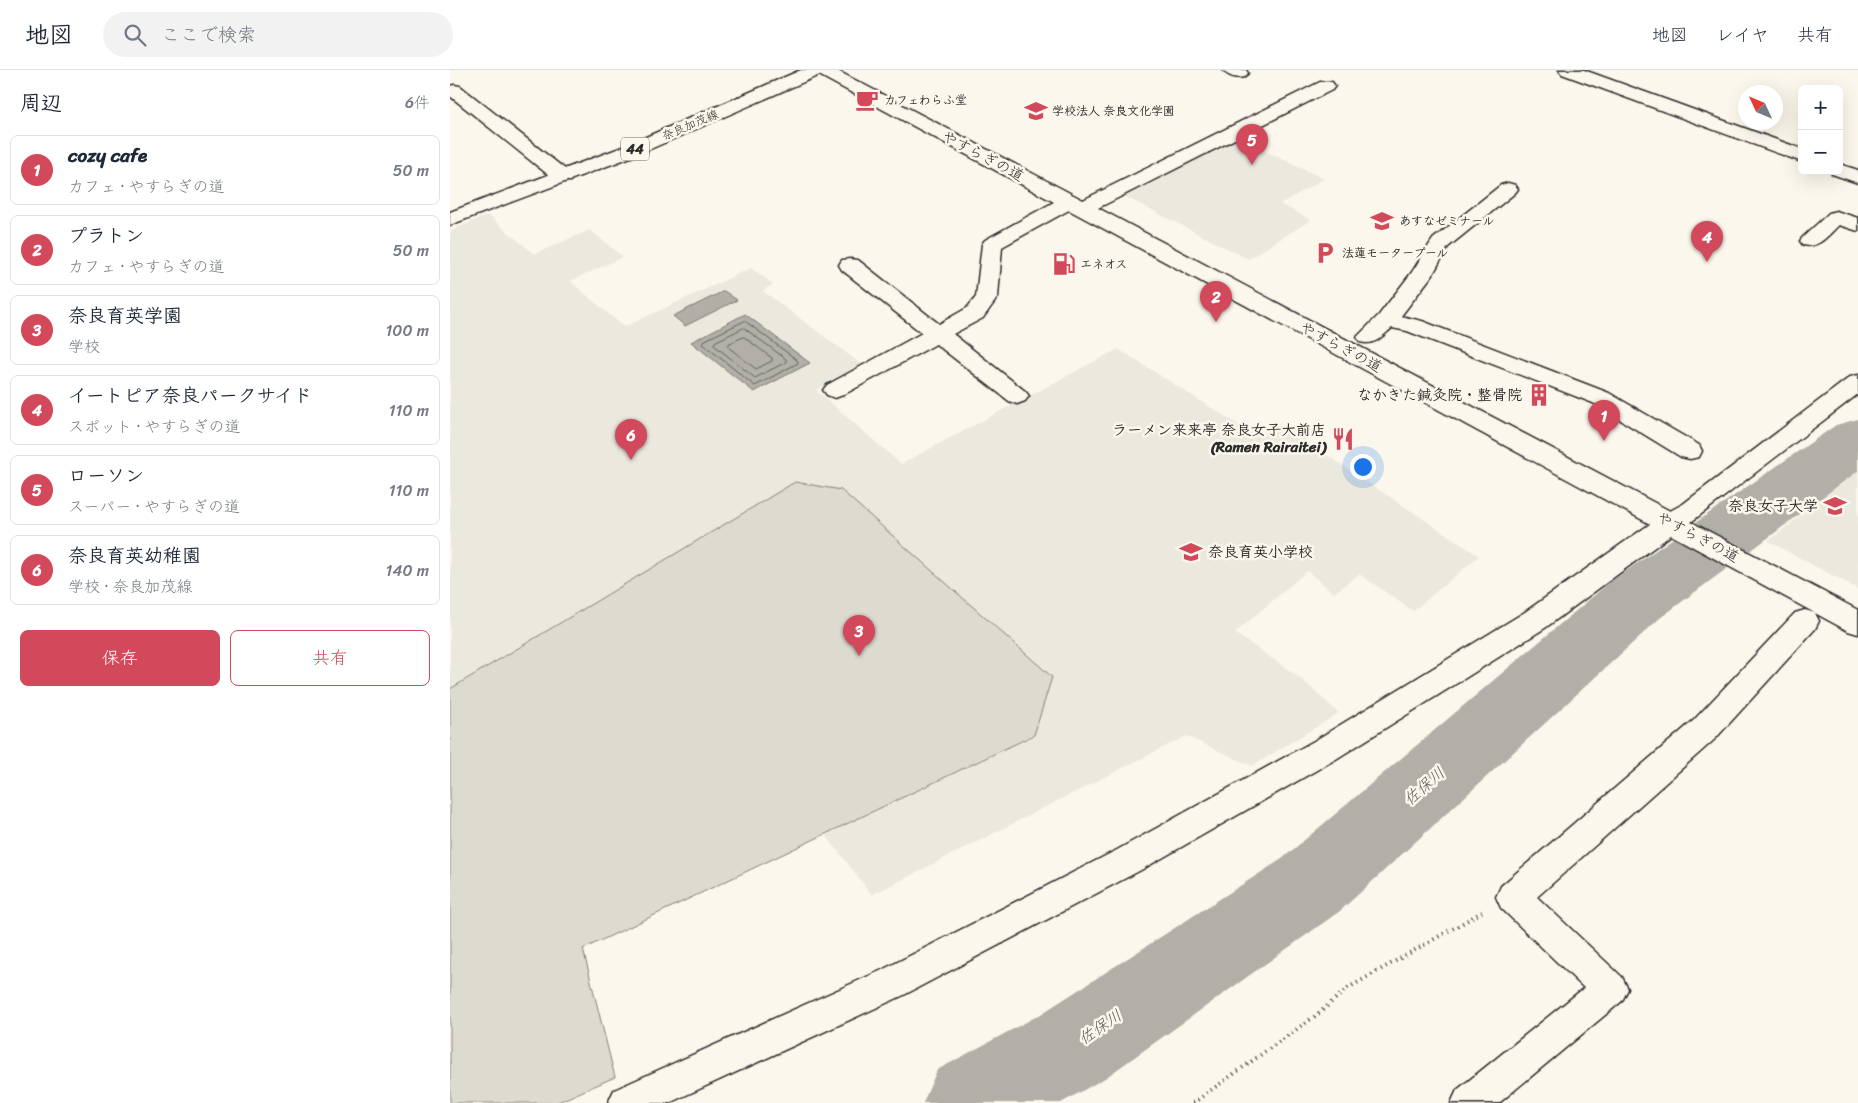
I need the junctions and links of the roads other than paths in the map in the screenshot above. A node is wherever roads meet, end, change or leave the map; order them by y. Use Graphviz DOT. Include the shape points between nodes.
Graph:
graph roads {
  1 [pos="816,70"];
  2 [pos="823,70"];
  3 [pos="1568,70"];
  4 [pos="1326,86"];
  5 [pos="450,91"];
  6 [pos="1798,155"];
  7 [pos="1843,171"];
  8 [pos="1858,177"];
  9 [pos="562,178"];
  10 [pos="1508,190"];
  11 [pos="1075,206"];
  12 [pos="450,219"];
  13 [pos="1858,225"];
  14 [pos="1810,241"];
  15 [pos="850,265"];
  16 [pos="1387,320"];
  17 [pos="935,334"];
  18 [pos="1368,337"];
  19 [pos="1858,382"];
  20 [pos="834,390"];
  21 [pos="1017,396"];
  22 [pos="1690,451"];
  23 [pos="1680,527"];
  24 [pos="1805,621"];
  25 [pos="1858,623"];
  26 [pos="627,1103"];
  27 [pos="1470,1103"];
  1 -- 9 [label="street, 奈良加茂線 / 44"];
  2 -- 11 [label="street, やすらぎの道"];
  3 -- 6 [label="street"];
  4 -- 11 [label="street"];
  5 -- 9 [label="street" via="454,90"];
  7 -- 8 [label="street"];
  9 -- 12 [label="street, 奈良加茂線 / 44"];
  10 -- 16 [label="street" via="1440,243 1422,274"];
  11 -- 17 [label="street" via="992,244 986,297 975,313"];
  11 -- 23 [label="street, やすらぎの道"];
  13 -- 14 [label="street" via="1836,216"];
  15 -- 17 [label="street"];
  16 -- 18 [label="street"];
  16 -- 22 [label="street" via="1414,326 1601,398"];
  17 -- 20 [label="street"];
  17 -- 21 [label="street"];
  19 -- 23 [label="street" via="1692,510"];
  23 -- 25 [label="street, やすらぎの道"];
  23 -- 26 [label="street" via="1325,750 1129,860 892,984"];
  24 -- 27 [label="street" via="1704,730 1513,897 1610,989"];
}
